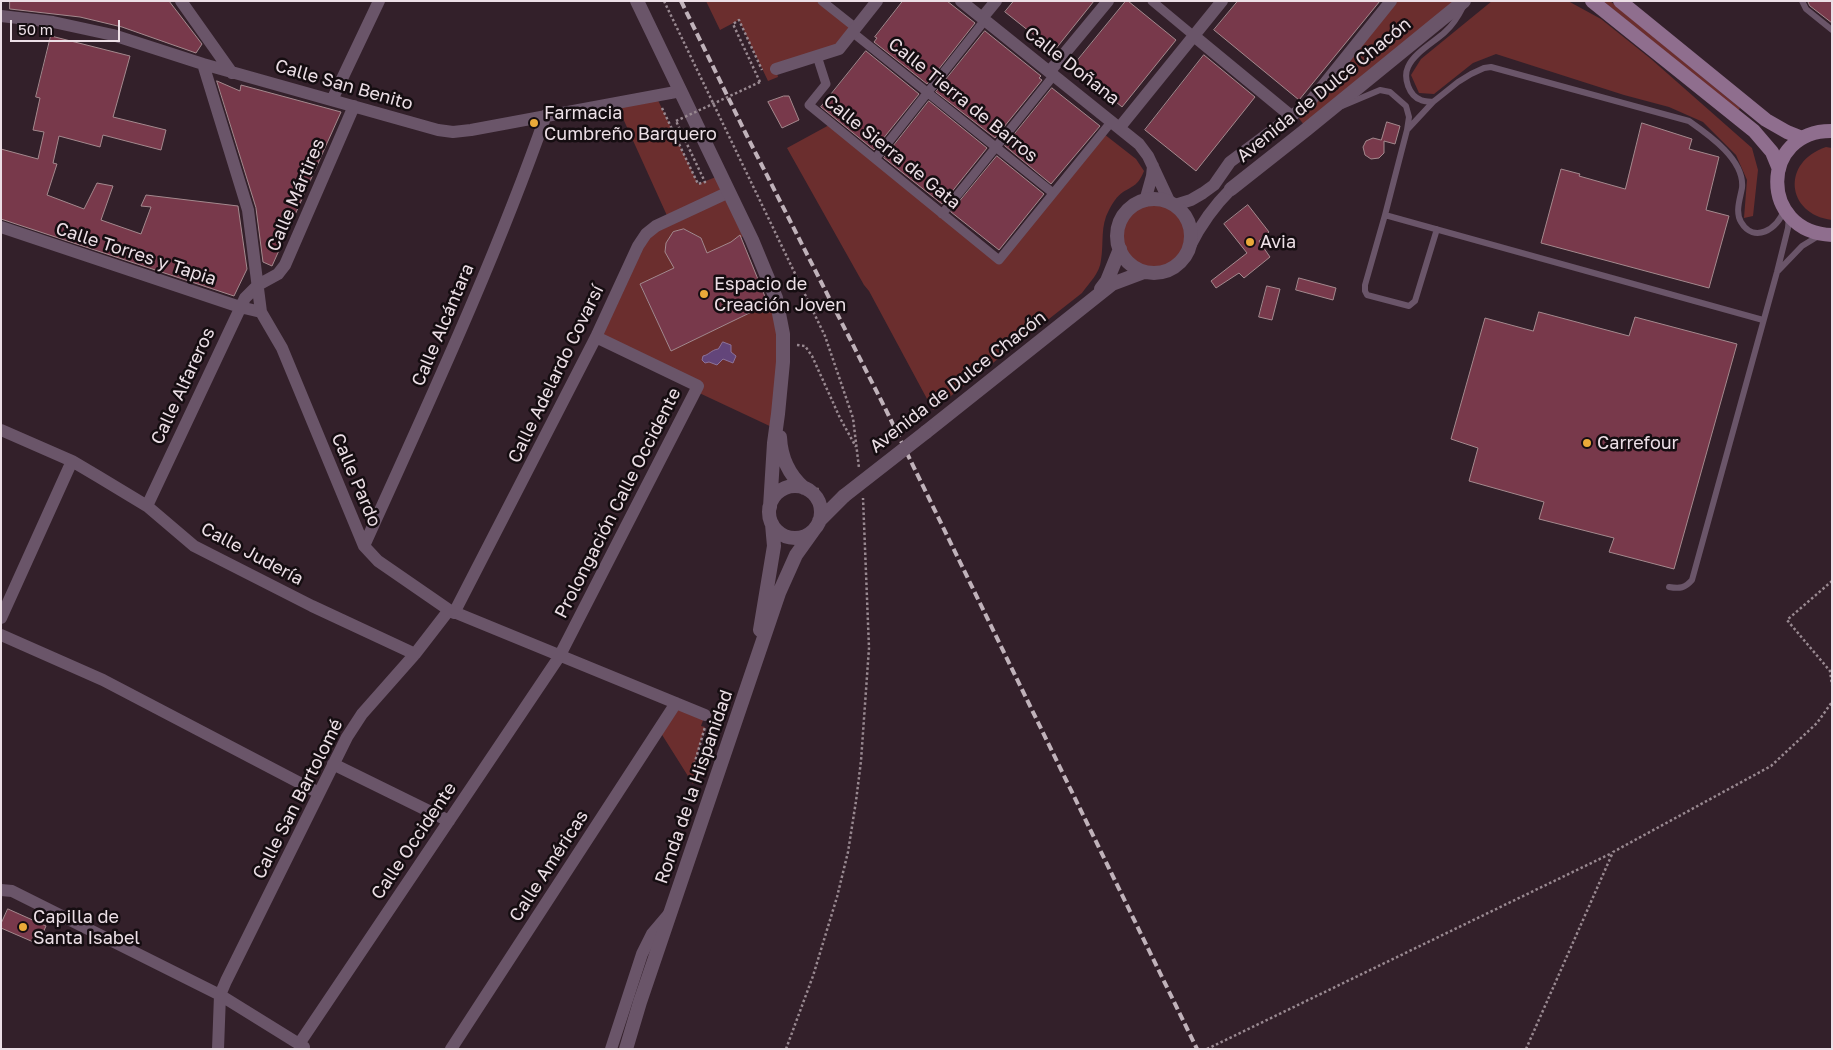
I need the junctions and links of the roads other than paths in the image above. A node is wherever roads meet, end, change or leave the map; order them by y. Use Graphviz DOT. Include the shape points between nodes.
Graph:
graph roads {
  1 [pos="181,1"];
  2 [pos="379,1"];
  3 [pos="637,1"];
  4 [pos="822,1"];
  5 [pos="877,1"];
  6 [pos="961,1"];
  7 [pos="996,1"];
  8 [pos="1108,1"];
  9 [pos="1152,1"];
  10 [pos="1222,1"];
  11 [pos="1391,1"];
  12 [pos="1465,1"];
  13 [pos="1592,1"];
  14 [pos="1620,1"];
  15 [pos="1802,1"];
  16 [pos="1,16"];
  17 [pos="984,19"];
  18 [pos="854,30"];
  19 [pos="1832,30"];
  20 [pos="1194,36"];
  21 [pos="817,56"];
  22 [pos="203,64"];
  23 [pos="770,70"];
  24 [pos="232,73"];
  25 [pos="1052,73"];
  26 [pos="681,91"];
  27 [pos="928,92"];
  28 [pos="332,100"];
  29 [pos="1433,102"];
  30 [pos="354,106"];
  31 [pos="1331,110"];
  32 [pos="1293,115"];
  33 [pos="546,116"];
  34 [pos="1116,124"];
  35 [pos="1307,129"];
  36 [pos="1408,130"];
  37 [pos="1832,131"];
  38 [pos="1802,138"];
  39 [pos="996,147"];
  40 [pos="875,159"];
  41 [pos="1153,166"];
  42 [pos="1779,169"];
  43 [pos="1231,189"];
  44 [pos="729,192"];
  45 [pos="1054,193"];
  46 [pos="1145,200"];
  47 [pos="1174,206"];
  48 [pos="1787,213"];
  49 [pos="942,214"];
  50 [pos="1385,215"];
  51 [pos="1,227"];
  52 [pos="1437,229"];
  53 [pos="1826,235"];
  54 [pos="1190,246"];
  55 [pos="1120,249"];
  56 [pos="1144,272"];
  57 [pos="1777,272"];
  58 [pos="258,285"];
  59 [pos="1095,298"];
  60 [pos="240,307"];
  61 [pos="261,312"];
  62 [pos="1763,320"];
  63 [pos="596,337"];
  64 [pos="778,414"];
  65 [pos="1,430"];
  66 [pos="72,461"];
  67 [pos="807,491"];
  68 [pos="844,496"];
  69 [pos="147,506"];
  70 [pos="770,507"];
  71 [pos="772,524"];
  72 [pos="818,524"];
  73 [pos="364,546"];
  74 [pos="1669,587"];
  75 [pos="451,612"];
  76 [pos="1,618"];
  77 [pos="1,636"];
  78 [pos="415,654"];
  79 [pos="559,657"];
  80 [pos="752,675"];
  81 [pos="676,703"];
  82 [pos="707,722"];
  83 [pos="333,764"];
  84 [pos="319,793"];
  85 [pos="449,821"];
  86 [pos="1,890"];
  87 [pos="672,910"];
  88 [pos="220,995"];
  89 [pos="302,1046"];
  90 [pos="218,1049"];
  91 [pos="451,1049"];
  92 [pos="611,1049"];
  93 [pos="626,1049"];
  1 -- 24 [label="street"];
  2 -- 28 [label="street"];
  3 -- 26 [label="street"];
  4 -- 18 [label="street, Calle Tierra de Barros"];
  5 -- 18 [label="street"];
  6 -- 17 [label="street, Calle Doñana"];
  7 -- 17 [label="street"];
  8 -- 25 [label="street"];
  9 -- 20 [label="street"];
  10 -- 20 [label="street"];
  11 -- 32 [label="street" via="1309,103"];
  12 -- 29 [label="lane" via="1457,19 1446,32 1407,68 1410,92 1420,100"];
  12 -- 31 [label="street, Avenida de Dulce Chacón"];
  13 -- 42 [label="main road" via="1754,131 1772,152"];
  14 -- 38 [label="main road" via="1766,120"];
  15 -- 19 [label="lane" via="1806,9"];
  16 -- 22 [label="street, Calle San Benito" via="53,22 113,35"];
  17 -- 25 [label="street, Calle Doñana"];
  17 -- 27 [label="street"];
  18 -- 21 [label="street" via="839,49"];
  18 -- 27 [label="street, Calle Tierra de Barros"];
  20 -- 32 [label="street"];
  20 -- 34 [label="street"];
  21 -- 23 [label="street"];
  21 -- 40 [label="street, Calle Sierra de Gata" via="826,84 809,105"];
  22 -- 24 [label="street, Calle San Benito"];
  22 -- 58 [label="street, Calle Pardo" via="248,210"];
  24 -- 28 [label="street, Calle San Benito"];
  25 -- 34 [label="street, Calle Doñana"];
  25 -- 39 [label="street"];
  26 -- 33 [label="street, Calle San Benito"];
  26 -- 44 [label="street"];
  27 -- 39 [label="street, Calle Tierra de Barros"];
  27 -- 40 [label="street"];
  28 -- 30 [label="street, Calle San Benito"];
  29 -- 36 [label="lane"];
  29 -- 48 [label="lane" via="1471,74 1491,67 1689,121 1706,132 1733,160 1742,179 1738,212 1743,224 1759,233 1769,231"];
  30 -- 33 [label="street, Calle San Benito" via="453,132"];
  30 -- 58 [label="street, Calle Mártires" via="285,265 278,274"];
  31 -- 35 [label="street, Avenida de Dulce Chacón"];
  31 -- 36 [label="lane" via="1380,90 1390,92 1406,106"];
  32 -- 35 [label="street"];
  32 -- 47 [label="street" via="1230,162 1214,185 1203,194"];
  33 -- 73 [label="street, Calle Alcántara" via="503,230"];
  34 -- 41 [label="street, Calle Doñana" via="1139,144"];
  34 -- 45 [label="street"];
  35 -- 43 [label="street, Avenida de Dulce Chacón"];
  36 -- 50 [label="lane"];
  37 -- 38 [label="main road"];
  38 -- 42 [label="main road" via="1788,151"];
  39 -- 45 [label="street, Calle Tierra de Barros"];
  39 -- 49 [label="street"];
  40 -- 49 [label="street, Calle Sierra de Gata"];
  41 -- 46 [label="street"];
  41 -- 47 [label="street, Calle Doñana"];
  42 -- 48 [label="main road" via="1777,190"];
  43 -- 47 [label="street, Avenida de Dulce Chacón" via="1192,208"];
  43 -- 54 [label="street, Avenida de Dulce Chacón" via="1209,212"];
  44 -- 63 [label="street, Calle Adelardo Covarsí" via="656,226 646,234"];
  44 -- 64 [label="street" via="776,298 783,343"];
  45 -- 49 [label="street, Calle Sierra de Gata" via="999,260"];
  46 -- 47 [label="street"];
  46 -- 55 [label="street" via="1131,207 1123,216 1118,226"];
  47 -- 54 [label="street" via="1189,223"];
  48 -- 53 [label="main road" via="1808,231"];
  48 -- 57 [label="lane" via="1788,228"];
  50 -- 52 [label="lane"];
  50 -- 52 [label="lane" via="1365,285 1364,291 1368,295 1409,306 1416,301"];
  51 -- 60 [label="street, Calle Torres y Tapia"];
  52 -- 62 [label="lane"];
  53 -- 57 [label="lane" via="1802,246"];
  54 -- 56 [label="street" via="1186,257 1167,271"];
  55 -- 56 [label="street" via="1125,259"];
  55 -- 59 [label="street, Avenida de Dulce Chacón" via="1107,280"];
  56 -- 59 [label="street, Avenida de Dulce Chacón" via="1112,284"];
  57 -- 62 [label="lane"];
  58 -- 60 [label="street, Calle Alfareros"];
  58 -- 61 [label="street, Calle Pardo"];
  59 -- 68 [label="street, Avenida de Dulce Chacón, bridge"];
  60 -- 61 [label="street, Calle Torres y Tapia"];
  60 -- 69 [label="street, Calle Alfareros"];
  61 -- 73 [label="street, Calle Pardo" via="282,348"];
  62 -- 74 [label="lane" via="1692,580 1678,589"];
  63 -- 75 [label="street, Calle Adelardo Covarsí"];
  63 -- 79 [label="street, Prolongación Calle Occidente" via="698,386"];
  64 -- 67 [label="street" via="781,449 787,468 794,480"];
  64 -- 70 [label="street"];
  65 -- 66 [label="street, Calle Judería"];
  66 -- 69 [label="street, Calle Judería"];
  66 -- 76 [label="street"];
  67 -- 68 [label="street"];
  67 -- 70 [label="street" via="786,488 773,498"];
  67 -- 72 [label="street" via="819,506"];
  68 -- 72 [label="street, Avenida de Dulce Chacón"];
  69 -- 78 [label="street, Calle Judería" via="194,546"];
  70 -- 71 [label="street"];
  71 -- 72 [label="street" via="784,536 793,538 810,534"];
  71 -- 80 [label="street, Ronda de la Hispanidad" via="774,546"];
  72 -- 80 [label="street, Ronda de la Hispanidad" via="789,570"];
  73 -- 75 [label="street, Calle Pardo" via="378,561"];
  75 -- 78 [label="street, Calle San Bartolomé"];
  75 -- 79 [label="street, Calle Pardo"];
  77 -- 84 [label="street" via="103,680"];
  78 -- 83 [label="street, Calle San Bartolomé" via="362,714"];
  79 -- 81 [label="street, Calle Pardo"];
  79 -- 85 [label="street, Calle Occidente"];
  80 -- 87 [label="street, Ronda de la Hispanidad"];
  81 -- 82 [label="street, Calle Pardo"];
  81 -- 91 [label="street, Calle Américas"];
  83 -- 84 [label="street, Calle San Bartolomé"];
  83 -- 85 [label="street"];
  84 -- 88 [label="street, Calle San Bartolomé"];
  85 -- 89 [label="street, Calle Occidente"];
  86 -- 88 [label="street" via="12,891"];
  87 -- 92 [label="street, Ronda de la Hispanidad" via="652,934 642,954"];
  87 -- 93 [label="street, Ronda de la Hispanidad"];
  88 -- 89 [label="street"];
  88 -- 90 [label="street"];
}
